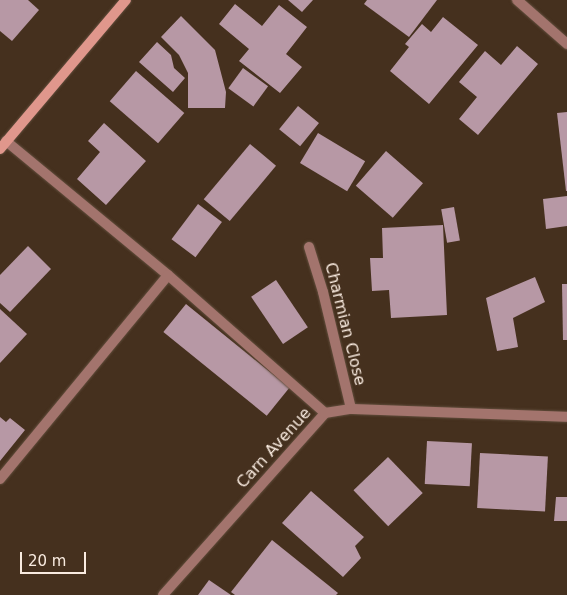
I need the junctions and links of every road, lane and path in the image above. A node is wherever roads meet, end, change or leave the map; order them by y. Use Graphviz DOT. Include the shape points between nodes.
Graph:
graph roads {
  1 [pos="126,0"];
  2 [pos="517,0"];
  3 [pos="567,44"];
  4 [pos="3,145"];
  5 [pos="309,247"];
  6 [pos="168,275"];
  7 [pos="351,409"];
  8 [pos="325,413"];
  9 [pos="567,417"];
  10 [pos="0,480"];
  11 [pos="163,595"];
  1 -- 4 [label="main road"];
  2 -- 3 [label="street"];
  4 -- 6 [label="street"];
  5 -- 7 [label="street, Charmian Close"];
  6 -- 8 [label="street"];
  6 -- 10 [label="street"];
  7 -- 8 [label="street, Carn Avenue"];
  7 -- 9 [label="street, Carn Avenue"];
  8 -- 11 [label="street, Carn Avenue"];
}
